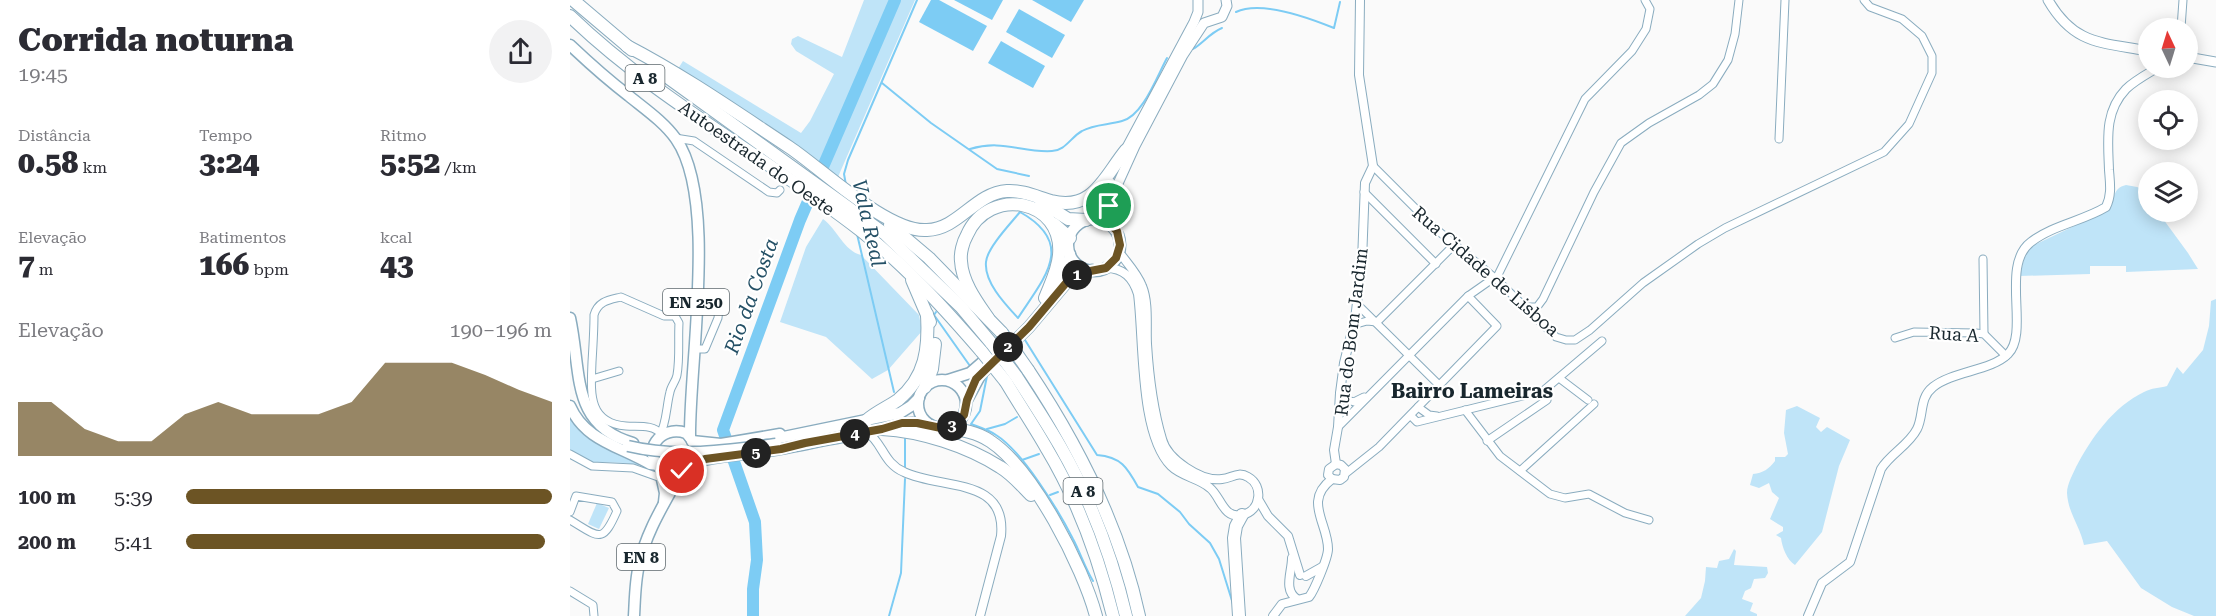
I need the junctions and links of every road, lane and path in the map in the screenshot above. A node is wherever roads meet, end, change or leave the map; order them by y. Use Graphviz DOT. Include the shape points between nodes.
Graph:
graph roads {
  1 [pos="573,0"];
  2 [pos="1198,0"];
  3 [pos="1226,0"];
  4 [pos="1360,0"];
  5 [pos="1645,0"];
  6 [pos="1739,0"];
  7 [pos="1785,0"];
  8 [pos="1864,0"];
  9 [pos="2048,0"];
  10 [pos="2183,0"];
  11 [pos="1198,12"];
  12 [pos="570,16"];
  13 [pos="2182,18"];
  14 [pos="1209,20"];
  15 [pos="570,45"];
  16 [pos="627,46"];
  17 [pos="2138,49"];
  18 [pos="2198,59"];
  19 [pos="2216,62"];
  20 [pos="2142,78"];
  21 [pos="675,138"];
  22 [pos="1779,139"];
  23 [pos="1126,150"];
  24 [pos="780,166"];
  25 [pos="1373,166"];
  26 [pos="780,189"];
  27 [pos="1365,192"];
  28 [pos="1030,194"];
  29 [pos="878,213"];
  30 [pos="1044,215"];
  31 [pos="1090,220"];
  32 [pos="1112,226"];
  33 [pos="1070,238"];
  34 [pos="1454,245"];
  35 [pos="1119,252"];
  36 [pos="1070,254"];
  37 [pos="1983,259"];
  38 [pos="1436,264"];
  39 [pos="1106,268"];
  40 [pos="905,269"];
  41 [pos="1092,270"];
  42 [pos="1496,279"];
  43 [pos="1468,296"];
  44 [pos="1045,298"];
  45 [pos="720,299"];
  46 [pos="1357,304"];
  47 [pos="1524,307"];
  48 [pos="927,314"];
  49 [pos="570,318"];
  50 [pos="988,318"];
  51 [pos="1377,322"];
  52 [pos="1353,326"];
  53 [pos="1984,334"];
  54 [pos="1894,338"];
  55 [pos="1602,340"];
  56 [pos="987,348"];
  57 [pos="694,349"];
  58 [pos="1408,356"];
  59 [pos="2006,356"];
  60 [pos="619,371"];
  61 [pos="1559,378"];
  62 [pos="592,379"];
  63 [pos="1011,379"];
  64 [pos="948,380"];
  65 [pos="1438,385"];
  66 [pos="1543,391"];
  67 [pos="570,392"];
  68 [pos="922,392"];
  69 [pos="1372,392"];
  70 [pos="1340,393"];
  71 [pos="967,400"];
  72 [pos="570,406"];
  73 [pos="1418,407"];
  74 [pos="1465,410"];
  75 [pos="1411,416"];
  76 [pos="1440,416"];
  77 [pos="664,420"];
  78 [pos="930,425"];
  79 [pos="867,426"];
  80 [pos="1338,427"];
  81 [pos="947,428"];
  82 [pos="882,429"];
  83 [pos="807,431"];
  84 [pos="660,435"];
  85 [pos="684,435"];
  86 [pos="775,441"];
  87 [pos="1487,441"];
  88 [pos="805,443"];
  89 [pos="570,454"];
  90 [pos="692,463"];
  91 [pos="1338,464"];
  92 [pos="1357,464"];
  93 [pos="659,465"];
  94 [pos="682,471"];
  95 [pos="1520,471"];
  96 [pos="1345,474"];
  97 [pos="661,478"];
  98 [pos="1225,479"];
  99 [pos="1332,479"];
  100 [pos="1218,498"];
  101 [pos="1258,499"];
  102 [pos="664,502"];
  103 [pos="1045,508"];
  104 [pos="570,512"];
  105 [pos="1246,513"];
  106 [pos="1268,516"];
  107 [pos="570,520"];
  108 [pos="1649,520"];
  109 [pos="1293,548"];
  110 [pos="1322,567"];
  111 [pos="1303,575"];
  112 [pos="1289,585"];
  113 [pos="1313,586"];
  114 [pos="570,591"];
  115 [pos="1297,599"];
  116 [pos="594,616"];
  117 [pos="634,616"];
  118 [pos="980,616"];
  119 [pos="1096,616"];
  120 [pos="1113,616"];
  121 [pos="1126,616"];
  122 [pos="1139,616"];
  123 [pos="1239,616"];
  124 [pos="1272,616"];
  125 [pos="1808,616"];
  1 -- 16 [label="highway, Autoestrada do Oeste / A 8"];
  2 -- 11 [label="main road"];
  3 -- 14 [label="main road" via="1222,17"];
  4 -- 25 [label="street" via="1359,75"];
  5 -- 42 [label="street" via="1650,9 1646,29 1632,51 1585,99"];
  6 -- 47 [label="street" via="1736,34 1728,60 1713,84 1622,144 1594,192 1543,299 1537,307"];
  7 -- 22 [label="street"];
  8 -- 47 [label="street, Rua Cidade de Lisboa" via="1870,7 1916,30 1932,56 1932,73 1909,124 1884,152 1698,244 1643,283 1575,340 1556,337"];
  9 -- 17 [label="main road" via="2058,17 2086,39"];
  10 -- 13 [label="street"];
  11 -- 14 [label="main road"];
  11 -- 23 [label="main road"];
  12 -- 24 [label="highway, Autoestrada do Oeste / A 8" via="673,100"];
  14 -- 32 [label="main road" via="1183,55 1123,170 1109,206"];
  15 -- 21 [label="main road, EN 250"];
  16 -- 24 [label="highway, Autoestrada do Oeste / A 8"];
  16 -- 29 [label="highway" via="791,148"];
  18 -- 19 [label="main road"];
  20 -- 59 [label="street" via="2126,89 2111,110 2107,130 2110,199 2106,207 2026,247 2016,281 2015,339"];
  21 -- 26 [label="street" via="694,141 769,192 777,193"];
  21 -- 57 [label="main road, EN 250" via="684,153 697,209"];
  23 -- 28 [label="highway" via="1101,186 1086,198 1071,204"];
  23 -- 31 [label="main road"];
  24 -- 40 [label="highway, Autoestrada do Oeste / A 8"];
  24 -- 56 [label="highway, Autoestrada do Oeste / A 8" via="885,234 961,307"];
  25 -- 27 [label="street, Rua do Bom Jardim"];
  25 -- 34 [label="street, Rua Cidade de Lisboa"];
  27 -- 38 [label="street"];
  27 -- 46 [label="street, Rua do Bom Jardim"];
  28 -- 29 [label="highway" via="1005,191 991,195 950,224 926,231 901,226"];
  28 -- 31 [label="highway" via="1068,219"];
  29 -- 50 [label="highway"];
  30 -- 33 [label="highway"];
  30 -- 44 [label="highway" via="1055,228 1059,246 1058,267"];
  30 -- 50 [label="highway" via="1019,203 998,205 970,227 961,262 970,291"];
  31 -- 32 [label="main road" via="1100,219"];
  31 -- 33 [label="main road" via="1079,224"];
  32 -- 35 [label="main road" via="1119,238"];
  33 -- 36 [label="main road"];
  34 -- 38 [label="street"];
  34 -- 42 [label="street, Rua Cidade de Lisboa"];
  35 -- 39 [label="main road"];
  35 -- 98 [label="street" via="1144,292 1151,384 1166,450 1180,464 1210,478"];
  36 -- 41 [label="main road" via="1079,265"];
  36 -- 44 [label="main road" via="1062,277"];
  37 -- 53 [label="street"];
  38 -- 51 [label="street"];
  39 -- 41 [label="main road"];
  39 -- 100 [label="street" via="1125,273 1138,294 1145,384 1159,451 1172,467 1210,487"];
  40 -- 48 [label="highway"];
  40 -- 56 [label="highway, Autoestrada do Oeste / A 8"];
  41 -- 71 [label="main road" via="1066,283 1029,327 976,379"];
  42 -- 43 [label="street"];
  42 -- 47 [label="street, Rua Cidade de Lisboa"];
  43 -- 58 [label="street"];
  43 -- 65 [label="street" via="1497,326"];
  44 -- 64 [label="main road" via="975,370"];
  45 -- 57 [label="street" via="718,318 705,349"];
  46 -- 51 [label="street"];
  46 -- 52 [label="street, Rua do Bom Jardim"];
  48 -- 68 [label="highway" via="934,331 934,357"];
  48 -- 79 [label="highway" via="926,356 917,380 896,401 875,413"];
  49 -- 86 [label="main road, bridge" via="580,402 597,426 614,437 666,448 703,449"];
  50 -- 122 [label="highway, bridge" via="1028,370 1071,437 1120,548"];
  51 -- 52 [label="street"];
  51 -- 58 [label="street"];
  52 -- 70 [label="street, Rua do Bom Jardim"];
  53 -- 54 [label="street, Rua A" via="1914,332"];
  53 -- 59 [label="street, Rua A"];
  55 -- 61 [label="street"];
  56 -- 63 [label="highway, Autoestrada do Oeste / A 8, bridge"];
  57 -- 85 [label="main road, EN 250" via="690,420"];
  58 -- 65 [label="street"];
  58 -- 69 [label="street"];
  59 -- 125 [label="street" via="1932,388 1924,399 1918,428 1881,470 1850,562 1822,583"];
  60 -- 62 [label="street"];
  61 -- 66 [label="street"];
  61 -- 95 [label="street" via="1591,402"];
  62 -- 77 [label="street" via="594,315 600,304 621,297 664,316 675,316 679,323 677,377"];
  62 -- 84 [label="street" via="594,405 609,423 652,428"];
  63 -- 120 [label="highway, Autoestrada do Oeste / A 8" via="1068,490 1101,573"];
  63 -- 121 [label="highway, Autoestrada do Oeste / A 8" via="1060,446 1081,486 1099,528"];
  64 -- 68 [label="main road" via="940,379"];
  64 -- 71 [label="main road" via="961,387"];
  65 -- 73 [label="street"];
  66 -- 74 [label="street"];
  66 -- 87 [label="street" via="1547,400"];
  67 -- 86 [label="main road, bridge" via="593,430 628,446 704,453"];
  68 -- 78 [label="main road" via="920,413"];
  68 -- 79 [label="main road" via="900,413"];
  69 -- 70 [label="street" via="1354,402"];
  69 -- 80 [label="street"];
  70 -- 80 [label="street, Rua do Bom Jardim"];
  71 -- 81 [label="main road" via="960,421"];
  72 -- 93 [label="main road" via="577,420 594,436"];
  73 -- 75 [label="street"];
  73 -- 76 [label="street" via="1429,415"];
  74 -- 76 [label="street"];
  74 -- 87 [label="street"];
  75 -- 76 [label="street" via="1417,422"];
  75 -- 92 [label="street"];
  77 -- 84 [label="street"];
  77 -- 85 [label="street"];
  78 -- 81 [label="main road"];
  78 -- 82 [label="main road" via="902,423"];
  79 -- 82 [label="main road"];
  79 -- 83 [label="main road"];
  79 -- 88 [label="main road"];
  79 -- 118 [label="street" via="892,465 905,473 984,494 999,512 1001,536"];
  80 -- 91 [label="street, Rua do Bom Jardim" via="1334,450"];
  81 -- 103 [label="highway" via="967,431 992,442 1023,475"];
  82 -- 103 [label="highway" via="930,436 1002,467"];
  83 -- 85 [label="main road" via="721,444"];
  83 -- 86 [label="main road"];
  84 -- 85 [label="main road" via="668,431"];
  84 -- 93 [label="main road" via="653,454"];
  85 -- 90 [label="main road" via="695,452"];
  86 -- 88 [label="main road"];
  87 -- 95 [label="street"];
  88 -- 90 [label="main road"];
  89 -- 97 [label="street" via="596,467 633,468"];
  90 -- 94 [label="main road"];
  91 -- 92 [label="street"];
  91 -- 96 [label="street, Rua do Bom Jardim"];
  91 -- 99 [label="street, Rua do Bom Jardim" via="1329,469"];
  92 -- 96 [label="street"];
  93 -- 94 [label="main road" via="669,472"];
  93 -- 97 [label="main road"];
  94 -- 102 [label="main road"];
  95 -- 108 [label="street" via="1550,494 1565,498 1589,494 1625,513"];
  96 -- 99 [label="street" via="1340,480"];
  97 -- 102 [label="main road"];
  98 -- 100 [label="street"];
  98 -- 101 [label="street" via="1237,474 1250,478 1257,486"];
  99 -- 110 [label="street, Rua do Bom Jardim" via="1320,491 1318,504 1328,550"];
  100 -- 105 [label="street" via="1221,506 1234,515"];
  101 -- 105 [label="street"];
  101 -- 106 [label="street"];
  102 -- 117 [label="main road, EN 8" via="639,563"];
  103 -- 119 [label="highway" via="1080,569"];
  104 -- 107 [label="street" via="576,496 612,502 617,511 602,535"];
  105 -- 106 [label="street"];
  105 -- 123 [label="highway" via="1236,526 1234,538"];
  106 -- 109 [label="street" via="1288,536"];
  109 -- 111 [label="street"];
  109 -- 112 [label="street"];
  110 -- 111 [label="street"];
  110 -- 113 [label="street, Rua do Bom Jardim"];
  111 -- 112 [label="street" via="1294,576"];
  111 -- 113 [label="street"];
  112 -- 115 [label="street" via="1290,594"];
  112 -- 124 [label="street"];
  113 -- 115 [label="street" via="1309,597"];
  114 -- 116 [label="street" via="593,605"];
  115 -- 124 [label="street" via="1282,604"];
}
